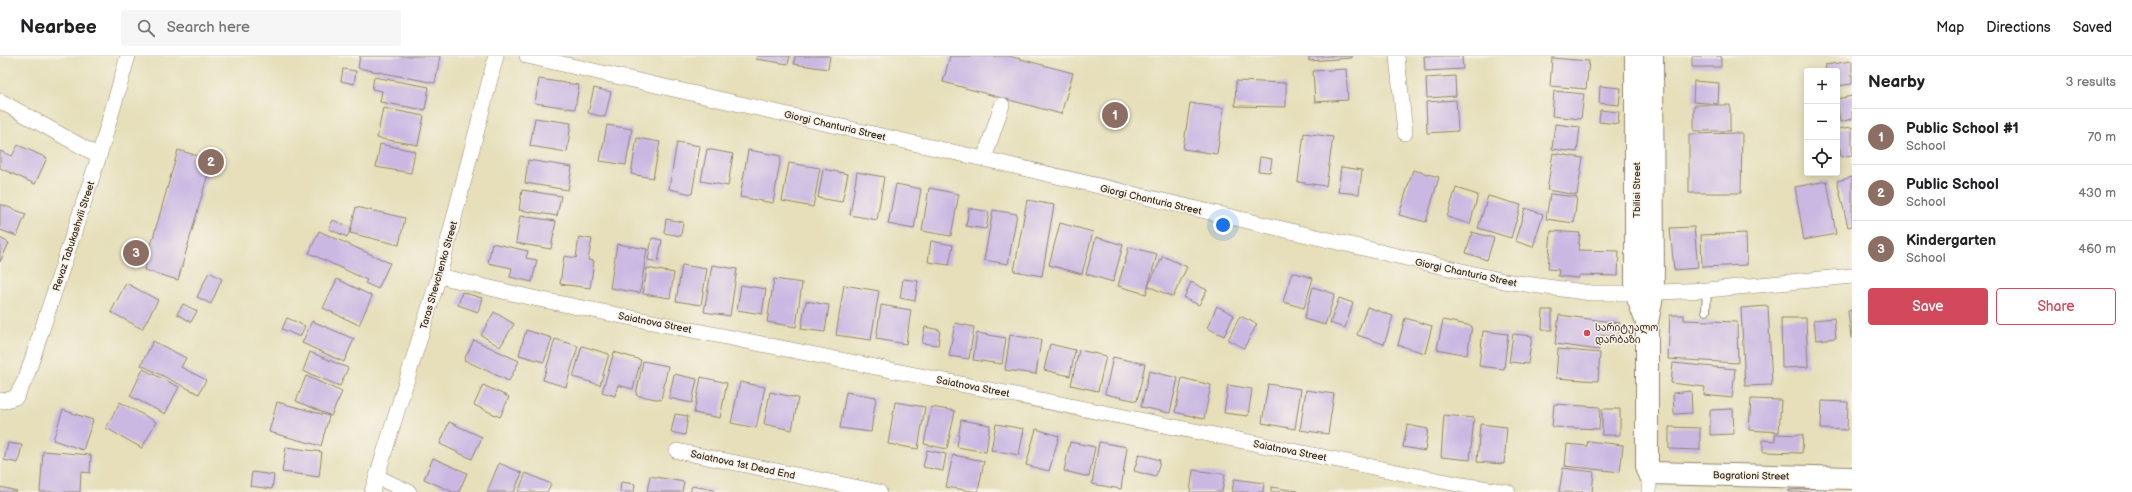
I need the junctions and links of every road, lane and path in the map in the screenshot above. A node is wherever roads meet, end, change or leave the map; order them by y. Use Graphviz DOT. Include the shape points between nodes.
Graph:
graph roads {
  1 [pos="128,56"];
  2 [pos="496,56"];
  3 [pos="527,56"];
  4 [pos="1397,56"];
  5 [pos="1636,56"];
  6 [pos="1652,56"];
  7 [pos="0,101"];
  8 [pos="1002,104"];
  9 [pos="1405,133"];
  10 [pos="99,156"];
  11 [pos="984,159"];
  12 [pos="439,276"];
  13 [pos="1852,276"];
  14 [pos="1707,290"];
  15 [pos="1645,292"];
  16 [pos="1706,311"];
  17 [pos="0,400"];
  18 [pos="677,451"];
  19 [pos="377,477"];
  20 [pos="1852,478"];
  21 [pos="1649,483"];
  22 [pos="1462,488"];
  23 [pos="372,492"];
  24 [pos="409,492"];
  25 [pos="879,492"];
  26 [pos="1508,492"];
  1 -- 10 [label="street, Revaz Tabukashvili Street"];
  2 -- 12 [label="street, Taras Shevchenko Street"];
  3 -- 11 [label="street, Giorgi Chanturia Street"];
  4 -- 9 [label="street"];
  5 -- 15 [label="street, Tbilisi Street"];
  6 -- 15 [label="street, Tbilisi Street"];
  7 -- 10 [label="street"];
  8 -- 11 [label="street"];
  10 -- 17 [label="street, Revaz Tabukashvili Street" via="26,378 16,397"];
  11 -- 15 [label="street, Giorgi Chanturia Street" via="1504,281 1591,293"];
  12 -- 19 [label="street, Taras Shevchenko Street"];
  12 -- 22 [label="street, Saiatnova Street" via="533,298"];
  13 -- 14 [label="street, Giorgi Chanturia Street"];
  14 -- 15 [label="street, Giorgi Chanturia Street"];
  14 -- 16 [label="lane"];
  15 -- 21 [label="street, Tbilisi Street"];
  18 -- 25 [label="street, Saiatnova 1st Dead End"];
  19 -- 23 [label="street, Taras Shevchenko Street"];
  19 -- 24 [label="street"];
  20 -- 21 [label="street, Bagrationi Street"];
  22 -- 26 [label="street, Saiatnova Street"];
}
